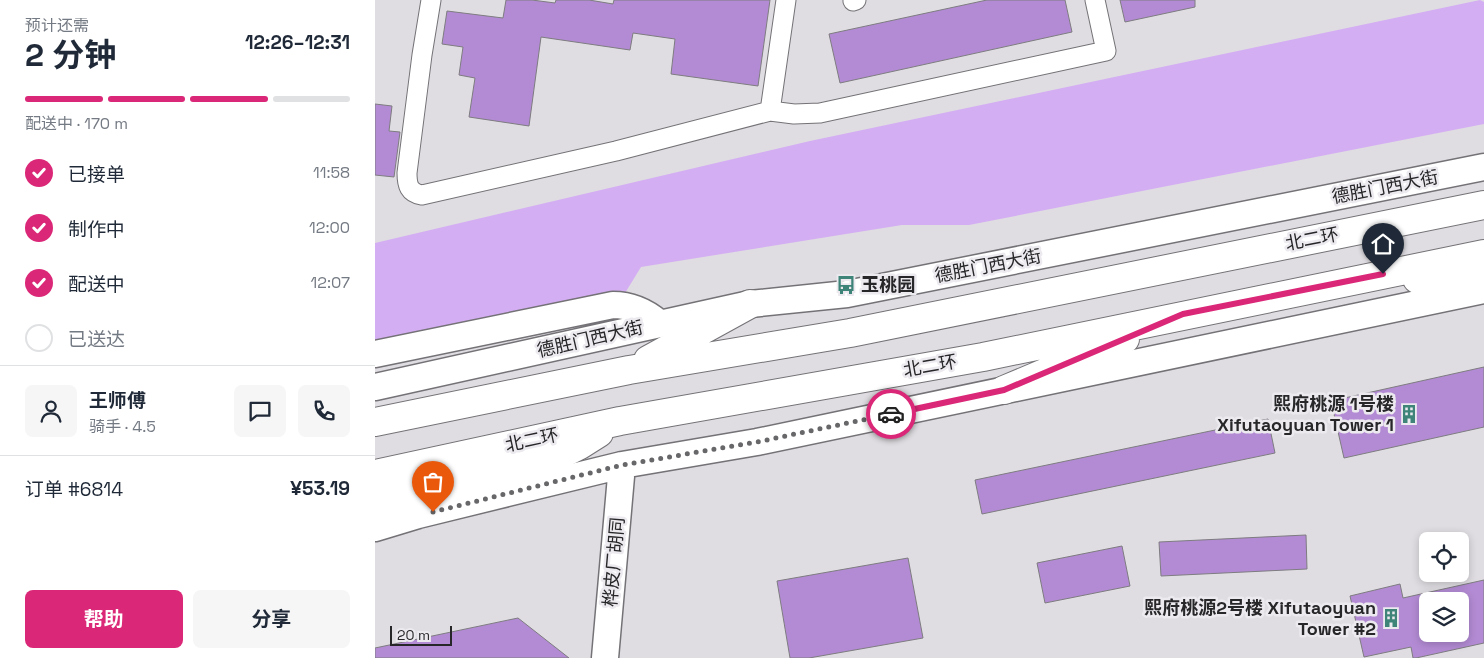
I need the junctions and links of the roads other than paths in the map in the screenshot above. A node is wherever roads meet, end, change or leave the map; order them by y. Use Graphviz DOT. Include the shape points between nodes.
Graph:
graph roads {
  1 [pos="431,0"];
  2 [pos="786,0"];
  3 [pos="1095,0"];
  4 [pos="770,111"];
  5 [pos="1484,167"];
  6 [pos="1484,205"];
  7 [pos="1484,254"];
  8 [pos="1366,278"];
  9 [pos="1484,280"];
  10 [pos="1484,290"];
  11 [pos="750,304"];
  12 [pos="1183,314"];
  13 [pos="659,323"];
  14 [pos="375,354"];
  15 [pos="629,370"];
  16 [pos="375,387"];
  17 [pos="1004,390"];
  18 [pos="620,421"];
  19 [pos="375,422"];
  20 [pos="622,465"];
  21 [pos="375,474"];
  22 [pos="375,501"];
  23 [pos="375,528"];
  24 [pos="605,658"];
  1 -- 4 [label="street" via="407,173 408,184 414,193 432,194"];
  2 -- 4 [label="street"];
  3 -- 4 [label="street" via="1106,51 820,112 791,114"];
  5 -- 11 [label="street, 德胜门西大街" via="847,294"];
  6 -- 15 [label="highway, 北二环" via="850,333"];
  7 -- 8 [label="highway, 北二环"];
  8 -- 9 [label="highway"];
  8 -- 12 [label="highway, 北二环"];
  10 -- 17 [label="street"];
  11 -- 13 [label="street, 德胜门西大街"];
  11 -- 15 [label="highway"];
  12 -- 17 [label="highway"];
  12 -- 18 [label="highway, 北二环" via="983,357"];
  13 -- 14 [label="street" via="638,310 613,305"];
  13 -- 16 [label="street, 德胜门西大街"];
  15 -- 19 [label="highway, 北二环"];
  17 -- 20 [label="street" via="757,442"];
  18 -- 21 [label="highway, 北二环"];
  18 -- 22 [label="highway" via="556,457 433,484"];
  20 -- 23 [label="street"];
  20 -- 24 [label="street, 桦皮厂胡同"];
}
